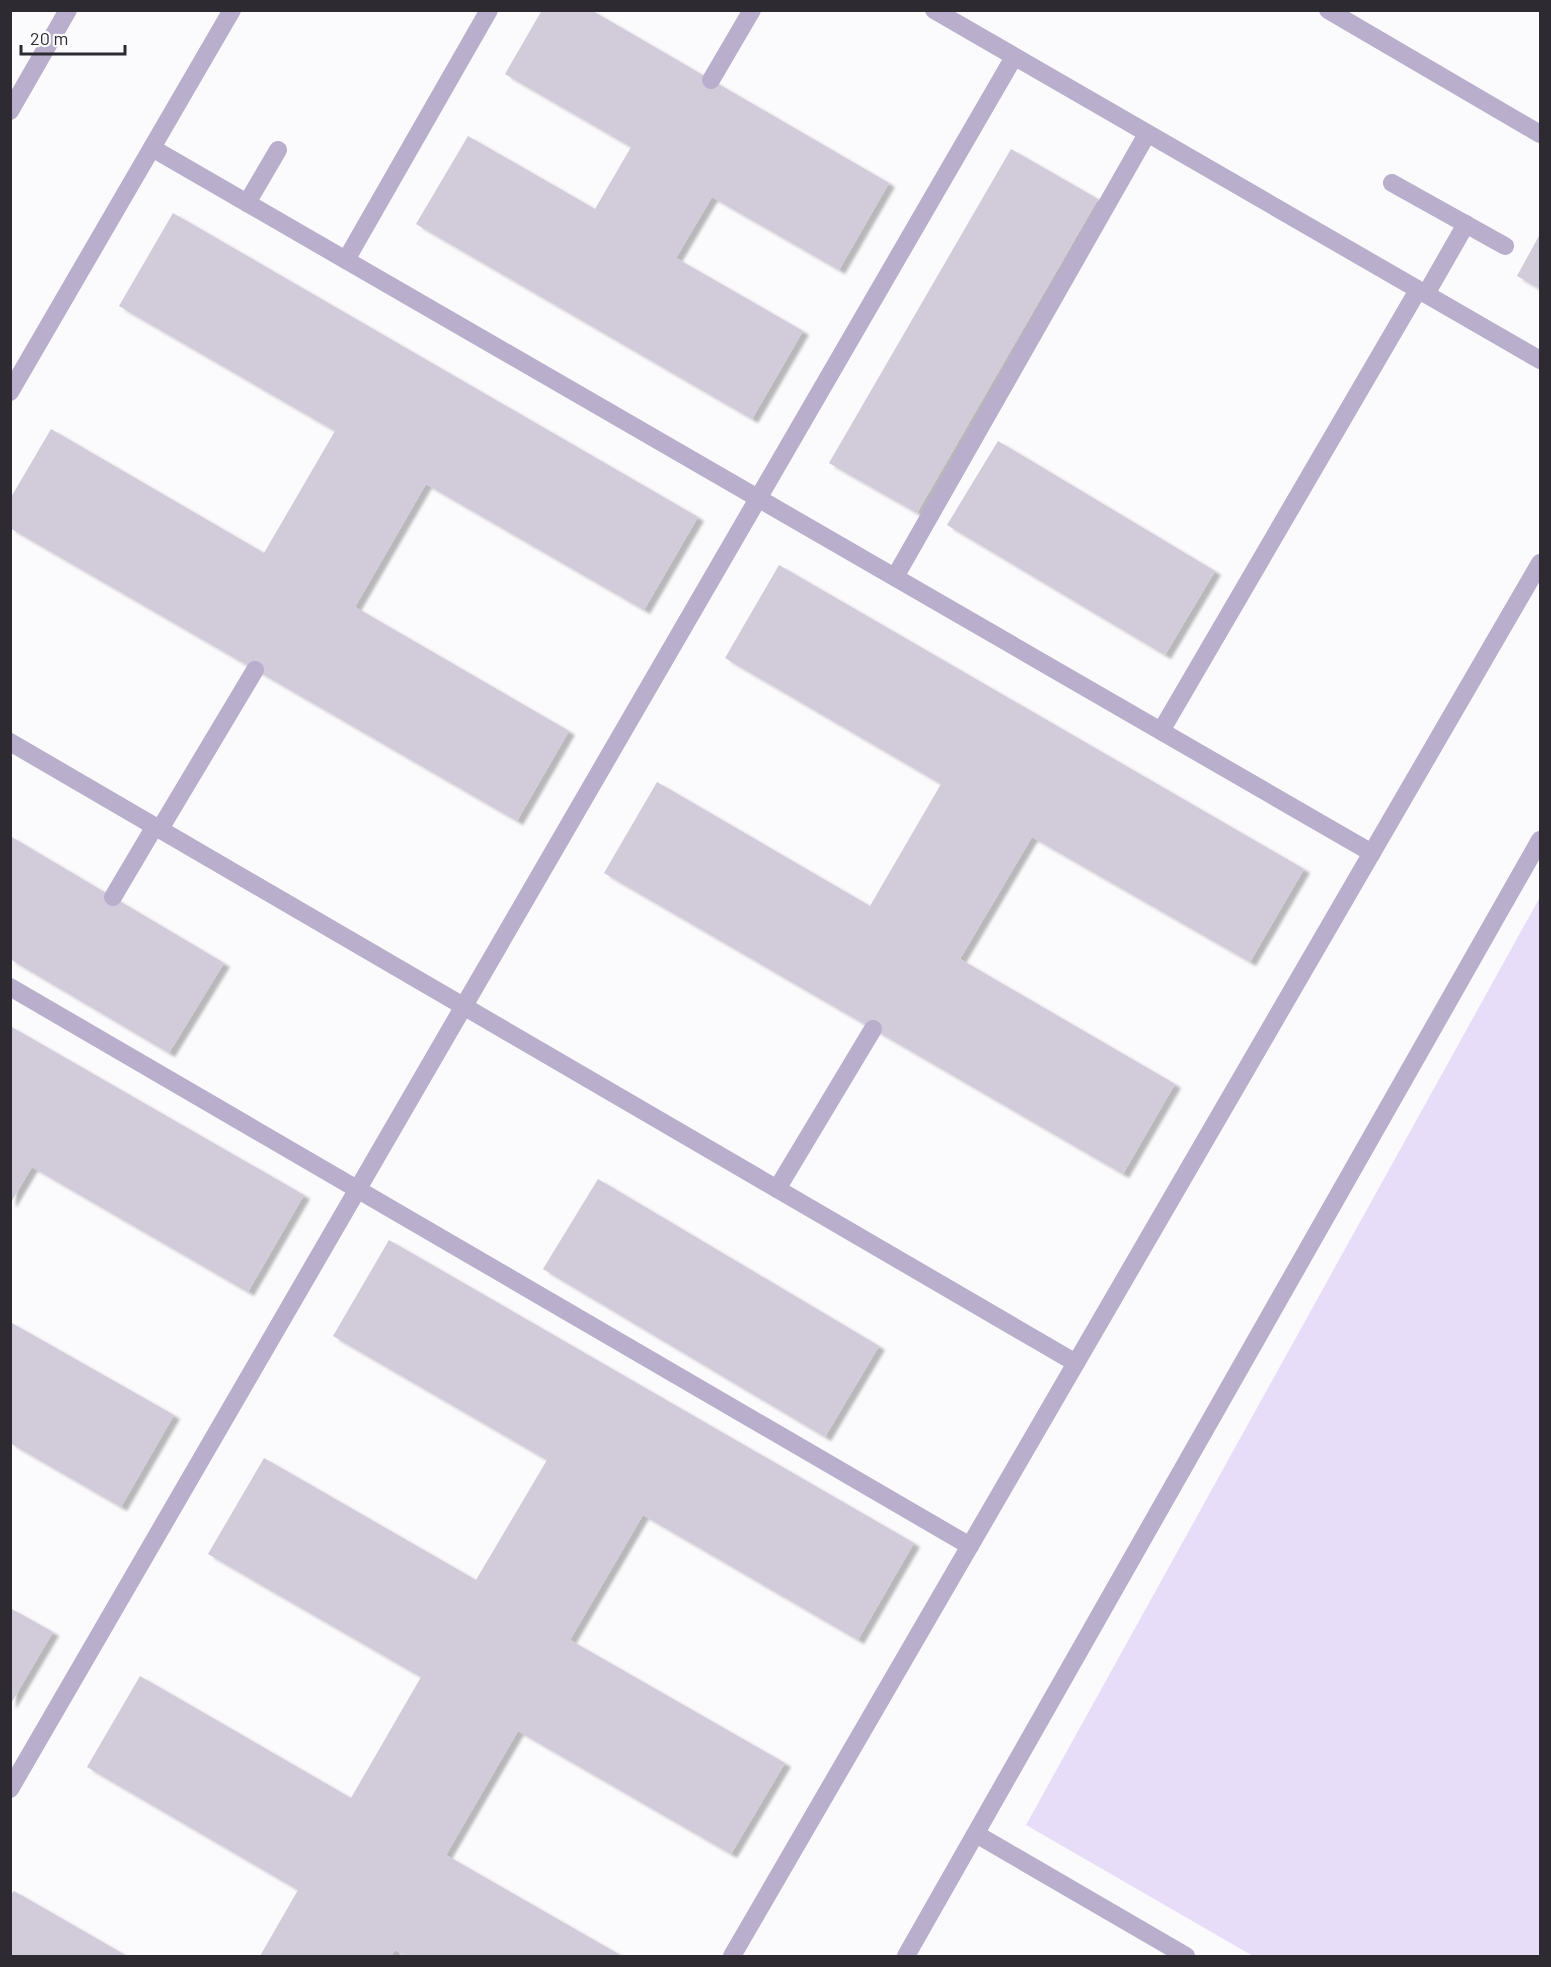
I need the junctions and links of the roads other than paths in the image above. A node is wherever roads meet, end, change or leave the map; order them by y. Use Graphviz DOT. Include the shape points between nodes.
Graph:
graph roads {
  1 [pos="68,10"];
  2 [pos="232,10"];
  3 [pos="489,10"];
  4 [pos="752,10"];
  5 [pos="934,10"];
  6 [pos="1328,10"];
  7 [pos="1014,57"];
  8 [pos="711,80"];
  9 [pos="10,111"];
  10 [pos="1147,134"];
  11 [pos="1540,134"];
  12 [pos="152,148"];
  13 [pos="278,150"];
  14 [pos="1392,183"];
  15 [pos="247,203"];
  16 [pos="1466,224"];
  17 [pos="1504,246"];
  18 [pos="346,260"];
  19 [pos="1422,292"];
  20 [pos="1540,360"];
  21 [pos="10,392"];
  22 [pos="759,498"];
  23 [pos="1540,563"];
  24 [pos="895,577"];
  25 [pos="255,669"];
  26 [pos="1161,731"];
  27 [pos="10,742"];
  28 [pos="157,827"];
  29 [pos="1540,840"];
  30 [pos="1372,853"];
  31 [pos="113,897"];
  32 [pos="10,987"];
  33 [pos="464,1006"];
  34 [pos="873,1029"];
  35 [pos="358,1189"];
  36 [pos="777,1189"];
  37 [pos="1076,1363"];
  38 [pos="970,1546"];
  39 [pos="10,1789"];
  40 [pos="976,1834"];
  41 [pos="732,1956"];
  42 [pos="906,1956"];
  43 [pos="1186,1956"];
  1 -- 9 [label="street"];
  2 -- 12 [label="street"];
  3 -- 18 [label="street"];
  4 -- 8 [label="street"];
  5 -- 7 [label="street"];
  6 -- 11 [label="street"];
  7 -- 10 [label="street"];
  7 -- 22 [label="street"];
  10 -- 19 [label="street"];
  10 -- 24 [label="street"];
  12 -- 15 [label="street"];
  12 -- 21 [label="street"];
  13 -- 15 [label="street"];
  14 -- 16 [label="street"];
  15 -- 18 [label="street"];
  16 -- 17 [label="street"];
  16 -- 19 [label="street"];
  18 -- 22 [label="street"];
  19 -- 20 [label="street"];
  19 -- 26 [label="street"];
  22 -- 24 [label="street"];
  22 -- 33 [label="street"];
  23 -- 30 [label="street"];
  24 -- 26 [label="street"];
  25 -- 28 [label="street"];
  26 -- 30 [label="street"];
  27 -- 28 [label="street"];
  28 -- 31 [label="street"];
  28 -- 33 [label="street"];
  29 -- 40 [label="street"];
  30 -- 37 [label="street"];
  32 -- 35 [label="street"];
  33 -- 35 [label="street"];
  33 -- 36 [label="street"];
  34 -- 36 [label="street"];
  35 -- 38 [label="street"];
  35 -- 39 [label="street"];
  36 -- 37 [label="street"];
  37 -- 38 [label="street"];
  38 -- 41 [label="street"];
  40 -- 42 [label="street"];
  40 -- 43 [label="street"];
}
